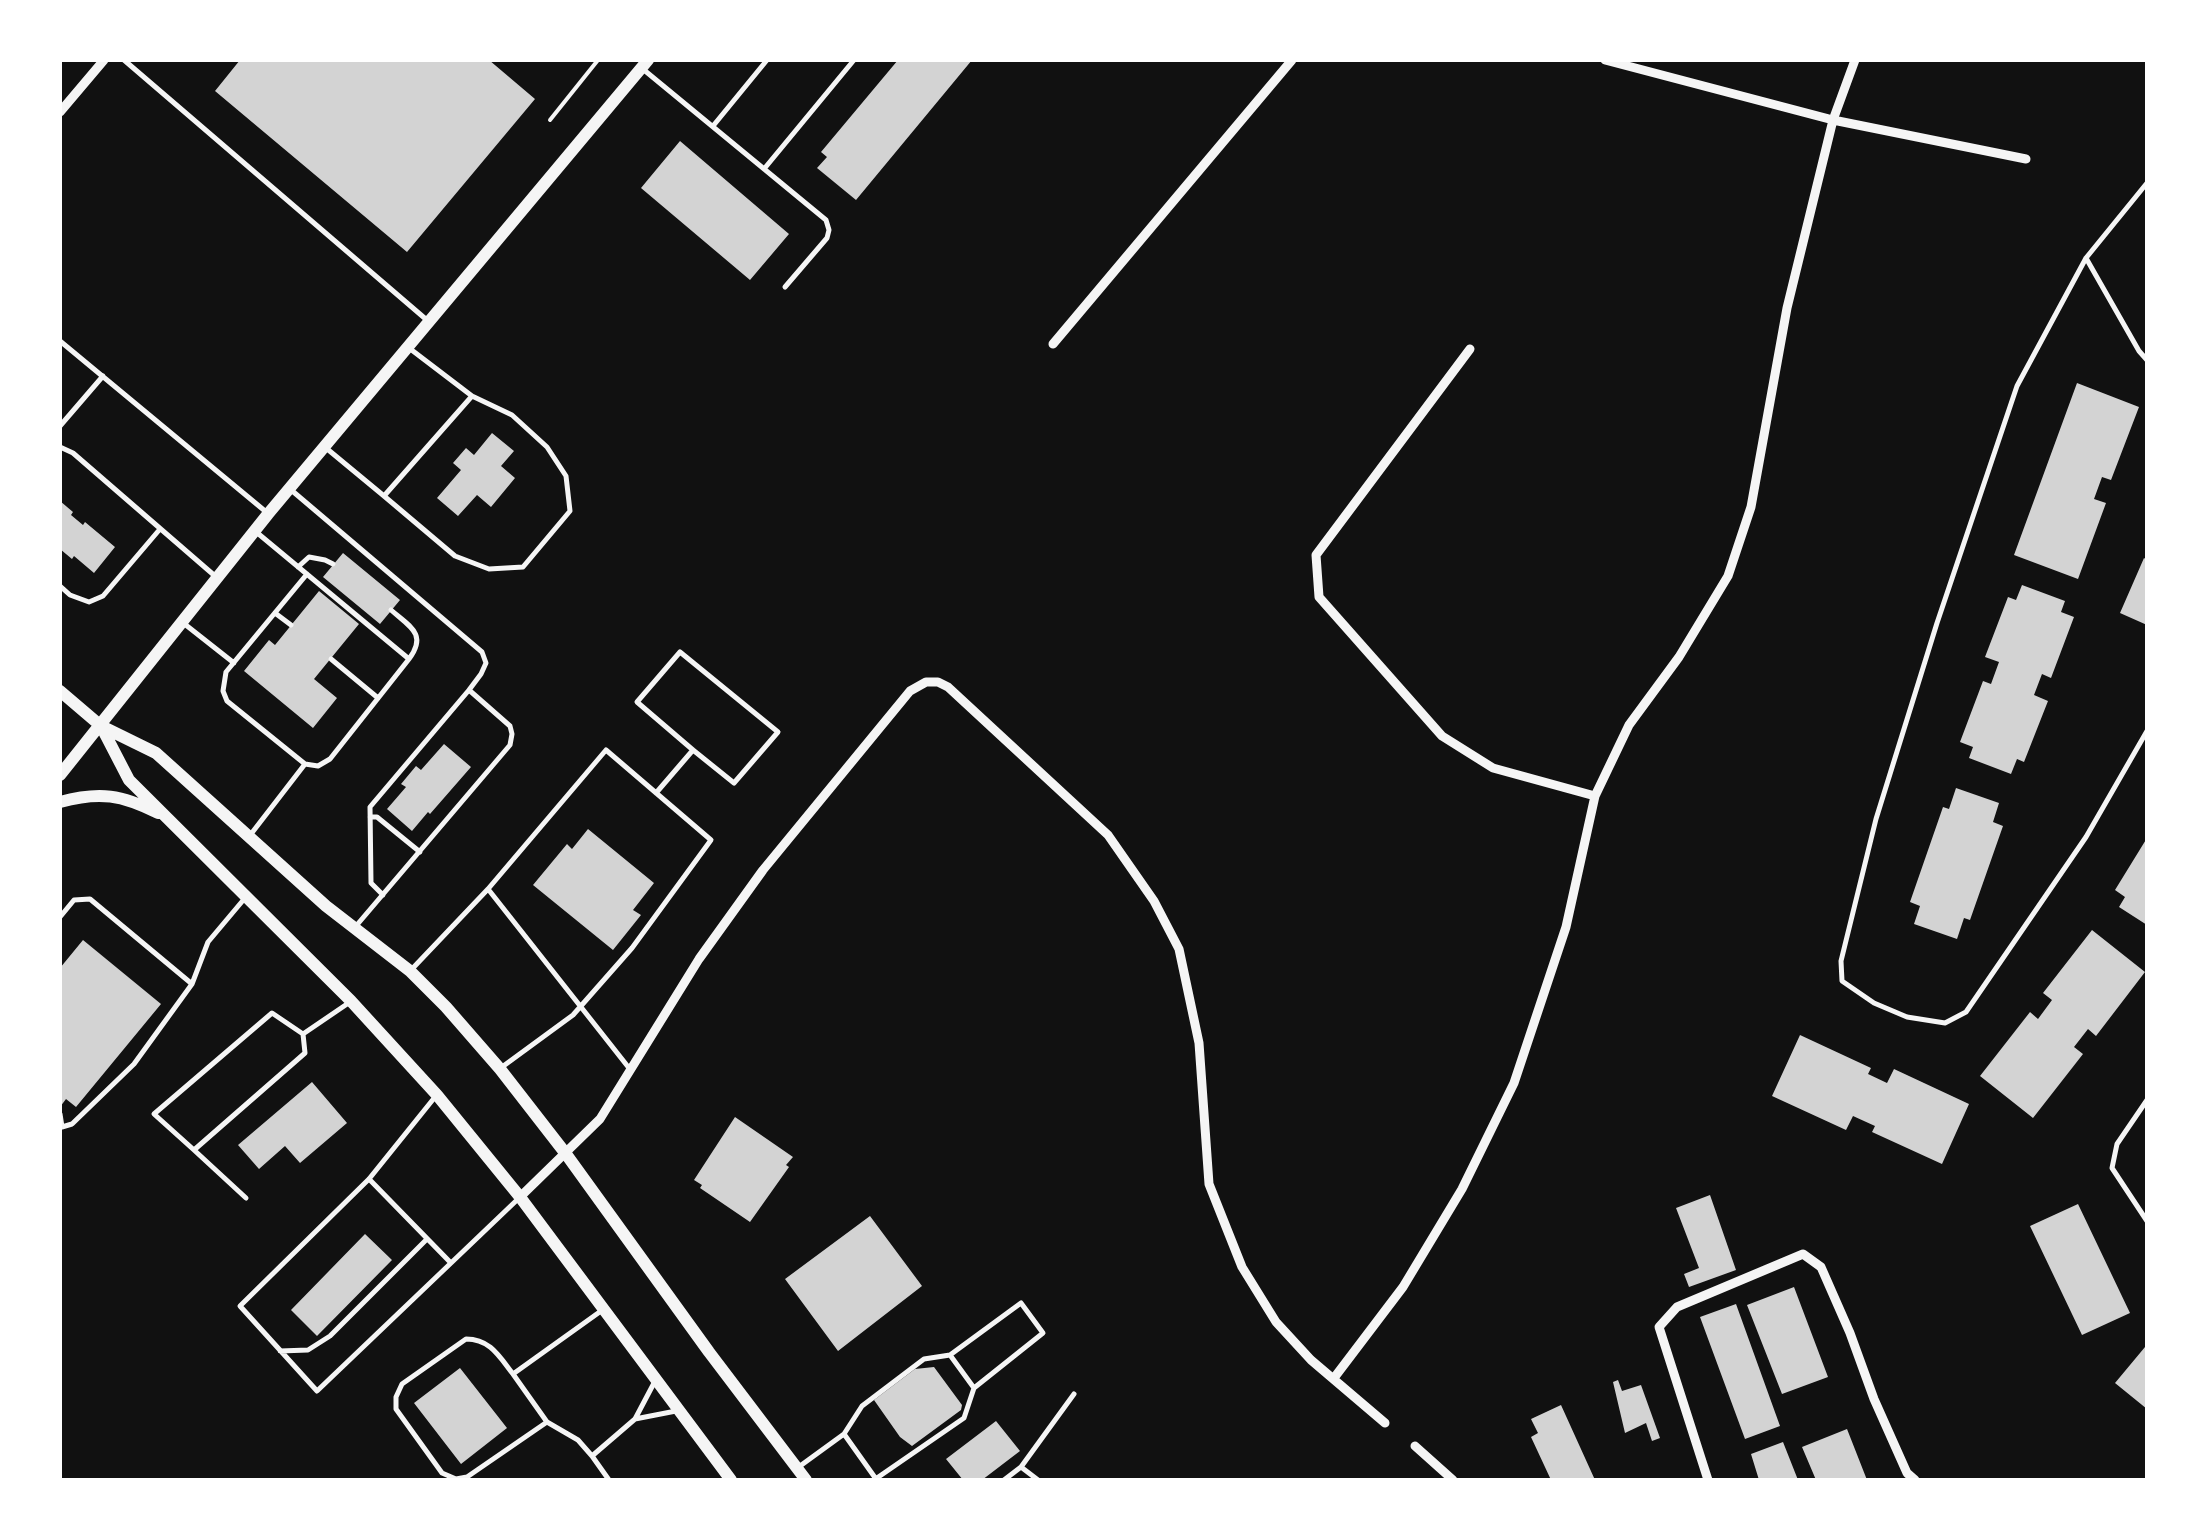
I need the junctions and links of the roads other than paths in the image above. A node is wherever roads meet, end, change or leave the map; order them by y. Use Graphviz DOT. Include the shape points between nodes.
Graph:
graph roads {
  1 [pos="104,60"];
  2 [pos="124,60"];
  3 [pos="767,60"];
  4 [pos="854,60"];
  5 [pos="1292,60"];
  6 [pos="1605,60"];
  7 [pos="1856,60"];
  8 [pos="645,64"];
  9 [pos="60,112"];
  10 [pos="1833,120"];
  11 [pos="713,126"];
  12 [pos="2026,160"];
  13 [pos="764,169"];
  14 [pos="2147,184"];
  15 [pos="2086,258"];
  16 [pos="785,287"];
  17 [pos="430,323"];
  18 [pos="60,340"];
  19 [pos="1053,344"];
  20 [pos="410,348"];
  21 [pos="1470,349"];
  22 [pos="2147,360"];
  23 [pos="103,376"];
  24 [pos="472,396"];
  25 [pos="60,426"];
  26 [pos="60,447"];
  27 [pos="325,447"];
  28 [pos="290,489"];
  29 [pos="384,496"];
  30 [pos="268,514"];
  31 [pos="160,528"];
  32 [pos="254,531"];
  33 [pos="334,564"];
  34 [pos="298,567"];
  35 [pos="307,574"];
  36 [pos="217,578"];
  37 [pos="60,586"];
  38 [pos="391,610"];
  39 [pos="275,613"];
  40 [pos="182,622"];
  41 [pos="291,626"];
  42 [pos="331,659"];
  43 [pos="409,659"];
  44 [pos="234,663"];
  45 [pos="469,690"];
  46 [pos="60,691"];
  47 [pos="378,698"];
  48 [pos="101,726"];
  49 [pos="2147,731"];
  50 [pos="693,750"];
  51 [pos="305,764"];
  52 [pos="60,775"];
  53 [pos="656,793"];
  54 [pos="1595,796"];
  55 [pos="60,802"];
  56 [pos="370,817"];
  57 [pos="170,819"];
  58 [pos="249,836"];
  59 [pos="420,852"];
  60 [pos="488,889"];
  61 [pos="383,895"];
  62 [pos="246,896"];
  63 [pos="60,917"];
  64 [pos="354,928"];
  65 [pos="410,971"];
  66 [pos="192,984"];
  67 [pos="351,1002"];
  68 [pos="580,1007"];
  69 [pos="302,1034"];
  70 [pos="500,1069"];
  71 [pos="630,1070"];
  72 [pos="437,1095"];
  73 [pos="2147,1100"];
  74 [pos="60,1114"];
  75 [pos="61,1127"];
  76 [pos="194,1150"];
  77 [pos="566,1154"];
  78 [pos="368,1178"];
  79 [pos="246,1198"];
  80 [pos="520,1198"];
  81 [pos="2147,1221"];
  82 [pos="428,1239"];
  83 [pos="451,1263"];
  84 [pos="604,1310"];
  85 [pos="280,1350"];
  86 [pos="950,1355"];
  87 [pos="513,1374"];
  88 [pos="1334,1378"];
  89 [pos="655,1380"];
  90 [pos="974,1388"];
  91 [pos="1074,1394"];
  92 [pos="678,1410"];
  93 [pos="634,1420"];
  94 [pos="547,1422"];
  95 [pos="1385,1423"];
  96 [pos="844,1434"];
  97 [pos="1415,1446"];
  98 [pos="592,1456"];
  99 [pos="1021,1467"];
  100 [pos="802,1474"];
  101 [pos="875,1479"];
  102 [pos="609,1480"];
  103 [pos="731,1480"];
  104 [pos="1004,1480"];
  105 [pos="1038,1480"];
  106 [pos="1453,1480"];
  107 [pos="1708,1480"];
  108 [pos="1916,1480"];
  1 -- 9 [label="street"];
  2 -- 17 [label="lane"];
  3 -- 11 [label="lane"];
  4 -- 13 [label="lane"];
  5 -- 19 [label="street"];
  6 -- 10 [label="street"];
  7 -- 10 [label="street"];
  8 -- 11 [label="lane"];
  8 -- 17 [label="main road"];
  10 -- 12 [label="street"];
  10 -- 54 [label="street" via="1786,308 1751,507 1728,576 1629,724"];
  11 -- 13 [label="lane"];
  13 -- 16 [label="lane" via="826,220 829,230"];
  14 -- 15 [label="lane"];
  15 -- 22 [label="lane"];
  15 -- 49 [label="lane" via="2017,386 1876,819 1842,980 1908,1017 1945,1023 1966,1012 2086,837"];
  17 -- 20 [label="main road"];
  18 -- 23 [label="lane"];
  20 -- 24 [label="lane"];
  20 -- 27 [label="main road"];
  21 -- 54 [label="street" via="1316,556 1320,597 1442,736 1494,768"];
  23 -- 25 [label="lane"];
  23 -- 30 [label="lane"];
  24 -- 29 [label="lane"];
  24 -- 29 [label="lane" via="512,414 566,476 570,511 523,567 489,569 455,556"];
  26 -- 31 [label="lane"];
  27 -- 28 [label="main road"];
  27 -- 29 [label="lane"];
  28 -- 30 [label="main road"];
  28 -- 45 [label="lane" via="482,652 486,664"];
  30 -- 32 [label="main road"];
  31 -- 36 [label="lane"];
  31 -- 37 [label="lane" via="103,596 90,602"];
  32 -- 34 [label="lane"];
  32 -- 36 [label="main road"];
  33 -- 34 [label="lane" via="309,557"];
  34 -- 35 [label="lane"];
  35 -- 39 [label="lane"];
  35 -- 43 [label="lane"];
  36 -- 40 [label="main road"];
  38 -- 43 [label="lane" via="418,637"];
  39 -- 41 [label="lane"];
  39 -- 44 [label="lane"];
  40 -- 44 [label="lane"];
  40 -- 48 [label="main road"];
  42 -- 47 [label="lane"];
  43 -- 47 [label="lane"];
  44 -- 51 [label="lane" via="226,672 227,701"];
  45 -- 56 [label="lane" via="370,806"];
  45 -- 59 [label="lane" via="510,726 510,746"];
  46 -- 48 [label="main road"];
  47 -- 51 [label="lane" via="330,759"];
  48 -- 52 [label="main road"];
  48 -- 57 [label="main road" via="130,780"];
  48 -- 58 [label="main road" via="156,753"];
  50 -- 50 [label="lane" via="734,783 778,732 680,652 636,702"];
  50 -- 53 [label="lane"];
  51 -- 58 [label="lane"];
  53 -- 60 [label="lane" via="606,750"];
  53 -- 68 [label="lane" via="711,840"];
  54 -- 88 [label="street" via="1566,926 1514,1083 1403,1287"];
  55 -- 57 [label="main road" via="121,797"];
  56 -- 59 [label="lane"];
  56 -- 61 [label="lane" via="371,883"];
  57 -- 62 [label="main road"];
  58 -- 64 [label="main road"];
  59 -- 61 [label="lane"];
  60 -- 65 [label="lane"];
  60 -- 68 [label="lane"];
  61 -- 64 [label="lane"];
  62 -- 66 [label="lane" via="208,942"];
  62 -- 67 [label="main road"];
  63 -- 66 [label="lane" via="74,900 90,899"];
  64 -- 65 [label="main road"];
  65 -- 70 [label="main road"];
  66 -- 75 [label="lane" via="134,1064"];
  67 -- 69 [label="lane"];
  67 -- 72 [label="main road"];
  68 -- 70 [label="lane"];
  68 -- 71 [label="lane"];
  69 -- 76 [label="lane" via="304,1053"];
  69 -- 76 [label="lane" via="272,1014 154,1114"];
  70 -- 77 [label="main road"];
  71 -- 77 [label="street" via="600,1119"];
  71 -- 88 [label="street" via="763,870 910,691 938,682 1108,834 1154,901 1179,949 1199,1043 1209,1184 1242,1267 1276,1322"];
  72 -- 78 [label="lane"];
  72 -- 80 [label="main road"];
  73 -- 81 [label="lane" via="2117,1144 2112,1168"];
  74 -- 75 [label="lane"];
  76 -- 79 [label="lane"];
  77 -- 80 [label="street"];
  77 -- 100 [label="main road"];
  78 -- 82 [label="lane"];
  78 -- 85 [label="lane" via="240,1306"];
  80 -- 83 [label="lane"];
  80 -- 84 [label="main road"];
  82 -- 83 [label="lane"];
  82 -- 85 [label="lane" via="330,1336 308,1350"];
  83 -- 85 [label="lane" via="317,1391"];
  84 -- 87 [label="lane"];
  84 -- 89 [label="main road"];
  86 -- 90 [label="lane"];
  86 -- 90 [label="lane" via="1020,1303 1043,1333"];
  86 -- 96 [label="lane" via="924,1359 862,1406"];
  87 -- 94 [label="lane"];
  87 -- 94 [label="lane" via="489,1344 466,1339 402,1384 396,1409 442,1473 456,1478"];
  88 -- 95 [label="street"];
  89 -- 92 [label="main road"];
  89 -- 93 [label="lane"];
  90 -- 101 [label="lane" via="964,1418"];
  91 -- 99 [label="lane"];
  92 -- 93 [label="lane"];
  92 -- 103 [label="main road"];
  93 -- 98 [label="lane"];
  94 -- 98 [label="lane"];
  96 -- 100 [label="lane"];
  96 -- 101 [label="lane"];
  97 -- 106 [label="street"];
  98 -- 102 [label="lane"];
  99 -- 104 [label="lane"];
  99 -- 105 [label="lane"];
  107 -- 108 [label="street" via="1659,1328 1678,1307 1803,1254 1821,1267 1907,1473"];
}
